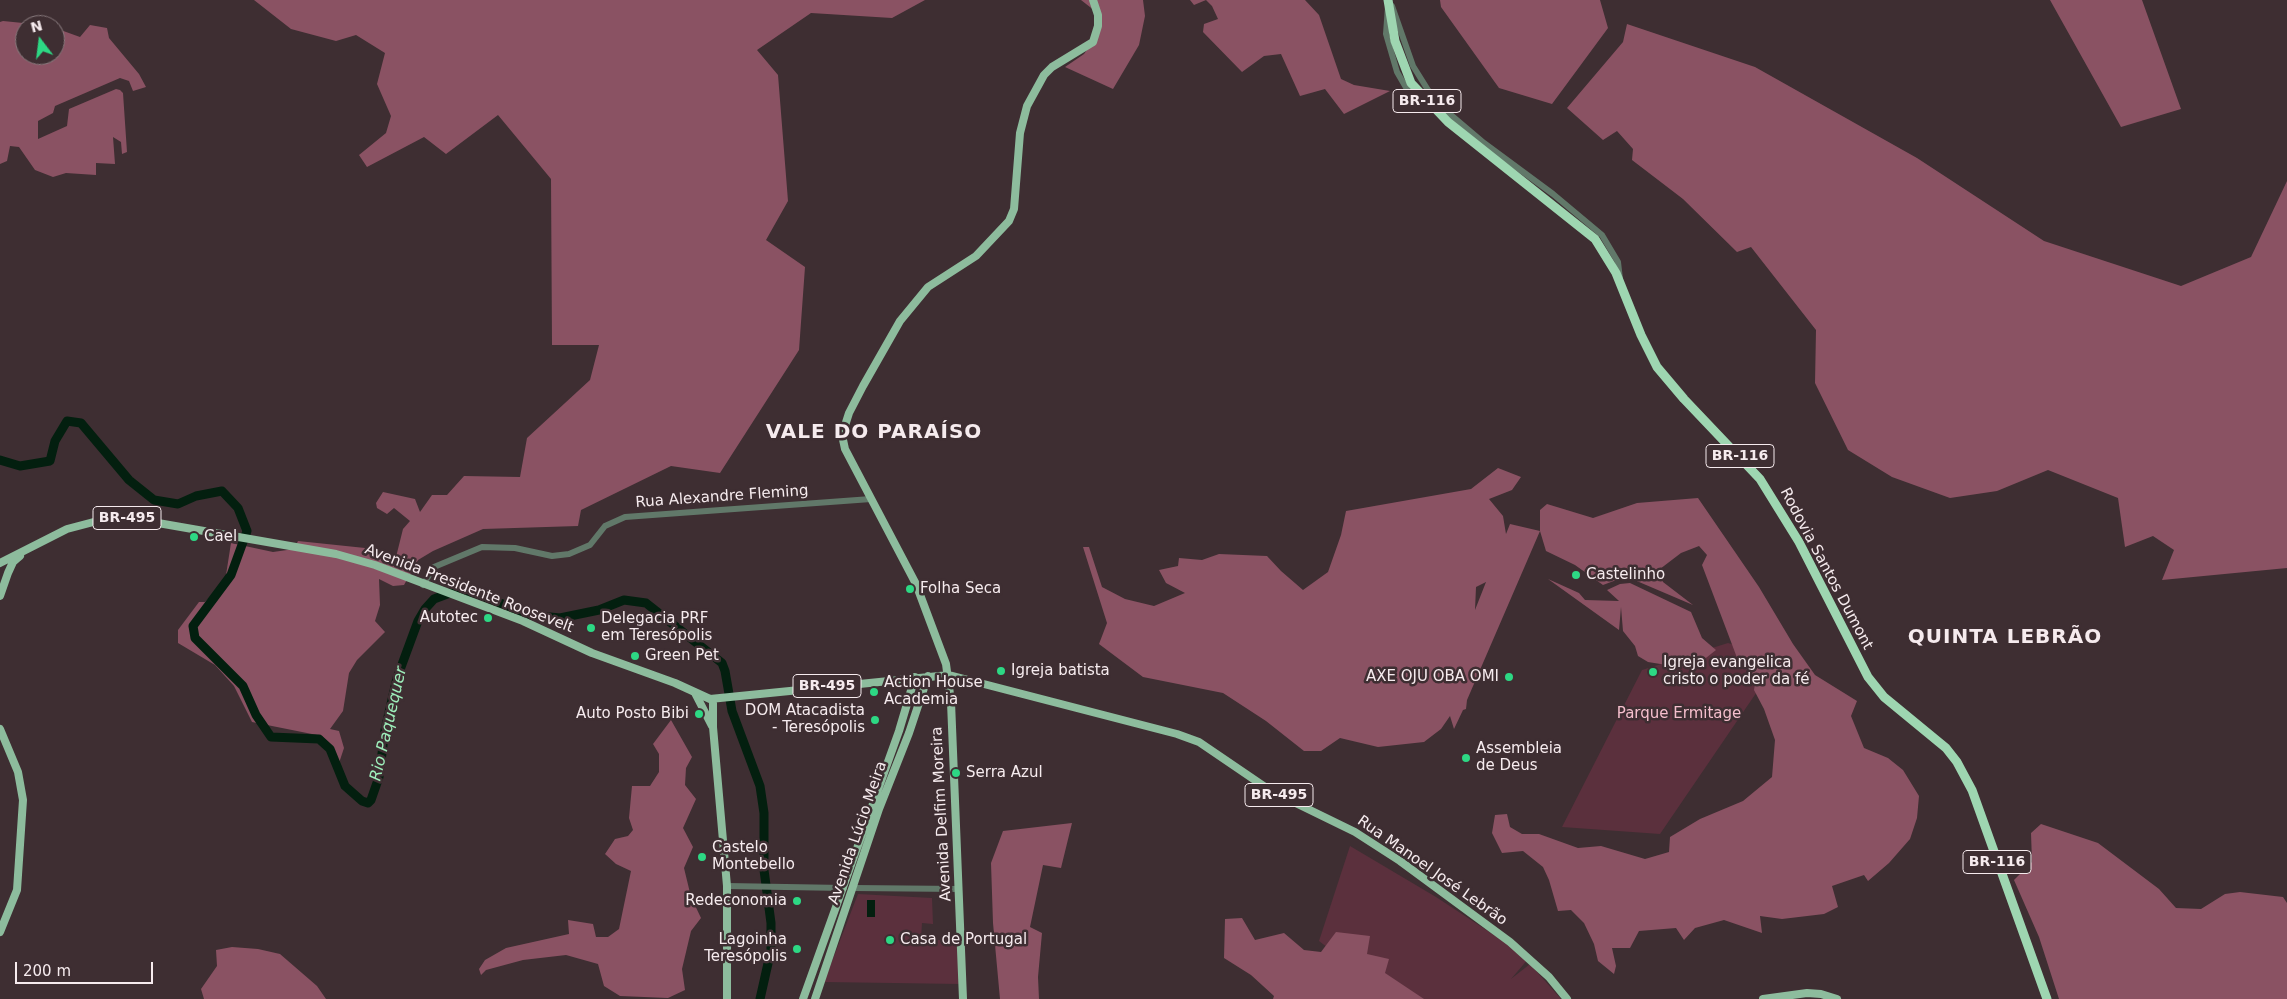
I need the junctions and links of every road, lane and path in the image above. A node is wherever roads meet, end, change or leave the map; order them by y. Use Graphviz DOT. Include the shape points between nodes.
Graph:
graph roads {
  1 [pos="1093,0"];
  2 [pos="1389,1"];
  3 [pos="1413,66"];
  4 [pos="1400,69"];
  5 [pos="1418,75"];
  6 [pos="1407,83"];
  7 [pos="1620,282"];
  8 [pos="871,499"];
  9 [pos="30,549"];
  10 [pos="0,563"];
  11 [pos="8,573"];
  12 [pos="423,585"];
  13 [pos="0,596"];
  14 [pos="949,675"];
  15 [pos="928,676"];
  16 [pos="915,677"];
  17 [pos="695,693"];
  18 [pos="716,699"];
  19 [pos="713,727"];
  20 [pos="0,728"];
  21 [pos="899,731"];
  22 [pos="909,733"];
  23 [pos="727,886"];
  24 [pos="844,888"];
  25 [pos="854,888"];
  26 [pos="959,889"];
  27 [pos="0,932"];
  28 [pos="727,999"];
  29 [pos="803,999"];
  30 [pos="815,999"];
  31 [pos="963,999"];
  32 [pos="1567,999"];
  33 [pos="1763,999"];
  34 [pos="1837,999"];
  35 [pos="2048,999"];
  1 -- 8 [label="main road, Avenida Delfim Moreira" via="1098,26 1093,42 1052,67 1027,106 1020,133 1014,209 1009,220 976,256 928,288 886,342 849,413 842,430 842,441"];
  2 -- 3 [label="street"];
  2 -- 4 [label="highway, Rodovia Santos Dumont / BR-116"];
  2 -- 4 [label="street" via="1386,34"];
  3 -- 4 [label="street"];
  3 -- 5 [label="street"];
  4 -- 6 [label="highway, Rodovia Santos Dumont / BR-116"];
  5 -- 6 [label="street"];
  5 -- 7 [label="street" via="1460,123 1602,235 1618,262"];
  6 -- 7 [label="highway, Rodovia Santos Dumont / BR-116" via="1460,132 1587,232 1602,248"];
  7 -- 35 [label="highway, Rodovia Santos Dumont / BR-116" via="1657,367 1749,465 1783,514 1868,677 1884,697 1952,755 1961,768 1972,790"];
  8 -- 12 [label="street, Rua Alexandre Fleming" via="625,517 606,526 590,545 569,554 552,556 515,548 482,547 434,567"];
  8 -- 14 [label="main road, Avenida Delfim Moreira" via="916,584"];
  9 -- 10 [label="main road, Avenida Presidente Roosevelt / BR-495"];
  9 -- 11 [label="main road, BR-495" via="13,562"];
  9 -- 12 [label="main road, Avenida Presidente Roosevelt / BR-495" via="67,529 113,518 135,519 356,559"];
  10 -- 11 [label="main road" via="7,563"];
  11 -- 13 [label="main road, BR-495"];
  12 -- 17 [label="main road, Avenida Presidente Roosevelt / BR-495" via="523,621 592,653"];
  14 -- 15 [label="main road, Rua Manoel José Lebrão / BR-495"];
  14 -- 26 [label="main road, Avenida Delfim Moreira"];
  14 -- 32 [label="main road, Rua Manoel José Lebrão / BR-495" via="1199,742 1256,782 1355,832 1400,862 1510,942 1549,977"];
  15 -- 16 [label="main road, Rua Manoel José Lebrão / BR-495"];
  15 -- 22 [label="main road, Avenida Lúcio Meira"];
  16 -- 18 [label="main road, Rua Manoel José Lebrão / BR-495"];
  16 -- 21 [label="main road, Avenida Lúcio Meira"];
  17 -- 18 [label="main road, Avenida Presidente Roosevelt / BR-495"];
  17 -- 19 [label="main road"];
  18 -- 19 [label="main road"];
  19 -- 23 [label="main road"];
  20 -- 27 [label="main road" via="18,772 23,800 17,890"];
  21 -- 22 [label="main road"];
  21 -- 24 [label="main road, Avenida Lúcio Meira"];
  22 -- 25 [label="main road, Avenida Lúcio Meira" via="879,809"];
  23 -- 24 [label="street"];
  23 -- 28 [label="main road"];
  24 -- 29 [label="main road, Avenida Lúcio Meira"];
  25 -- 26 [label="street"];
  25 -- 30 [label="main road, Avenida Lúcio Meira"];
  26 -- 31 [label="main road, Avenida Delfim Moreira"];
  33 -- 34 [label="main road" via="1807,993"];
}
